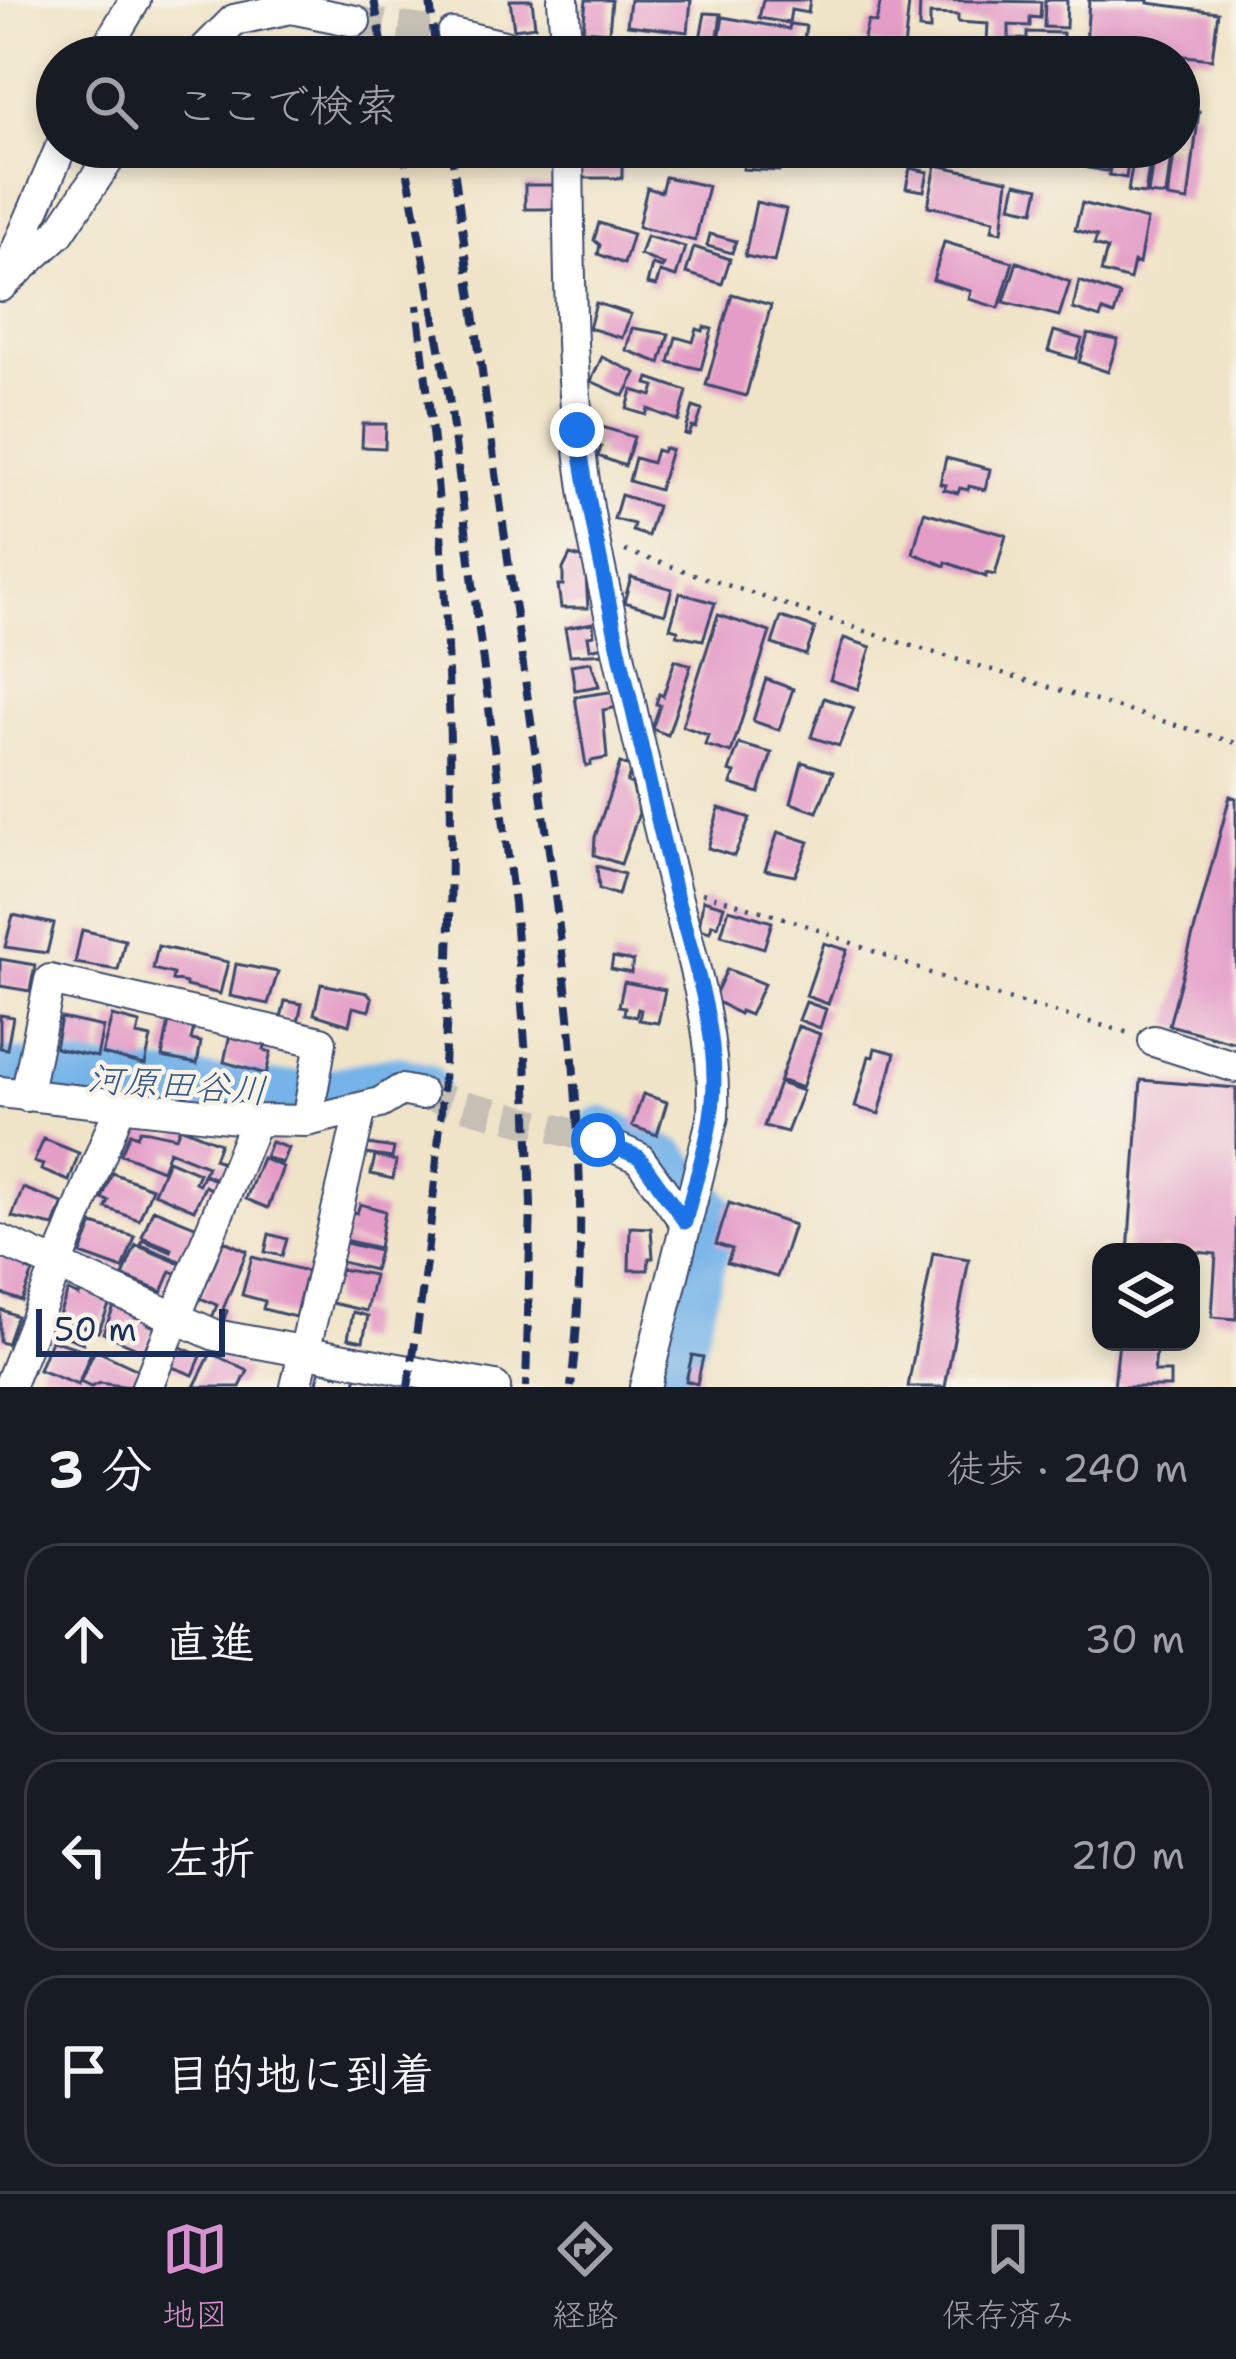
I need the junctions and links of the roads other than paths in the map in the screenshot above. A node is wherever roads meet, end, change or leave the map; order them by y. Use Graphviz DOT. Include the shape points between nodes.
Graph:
graph roads {
  1 [pos="134,0"];
  2 [pos="563,0"];
  3 [pos="355,21"];
  4 [pos="453,34"];
  5 [pos="113,36"];
  6 [pos="218,36"];
  7 [pos="462,36"];
  8 [pos="566,36"];
  9 [pos="52,168"];
  10 [pos="104,168"];
  11 [pos="568,168"];
  12 [pos="1,288"];
  13 [pos="1154,1041"];
  14 [pos="1236,1066"];
  15 [pos="22,1084"];
  16 [pos="422,1094"];
  17 [pos="310,1103"];
  18 [pos="120,1106"];
  19 [pos="361,1108"];
  20 [pos="256,1120"];
  21 [pos="598,1140"];
  22 [pos="690,1201"];
  23 [pos="0,1240"];
  24 [pos="57,1267"];
  25 [pos="174,1319"];
  26 [pos="304,1352"];
  27 [pos="9,1387"];
  28 [pos="147,1387"];
  29 [pos="296,1387"];
  30 [pos="495,1387"];
  31 [pos="645,1387"];
  1 -- 5 [label="street"];
  2 -- 8 [label="street"];
  3 -- 6 [label="street" via="291,8 234,20"];
  4 -- 7 [label="street"];
  9 -- 12 [label="street"];
  10 -- 12 [label="street" via="59,233"];
  11 -- 22 [label="street" via="577,430 596,549 704,999 715,1076"];
  13 -- 14 [label="street"];
  15 -- 17 [label="street" via="50,980 321,1042"];
  15 -- 18 [label="street"];
  16 -- 19 [label="street" via="401,1090"];
  17 -- 19 [label="street"];
  17 -- 20 [label="street"];
  18 -- 20 [label="street"];
  18 -- 24 [label="street"];
  19 -- 26 [label="street"];
  20 -- 25 [label="street"];
  21 -- 22 [label="street" via="639,1157"];
  22 -- 31 [label="street"];
  23 -- 24 [label="street"];
  24 -- 25 [label="street"];
  24 -- 27 [label="street"];
  25 -- 26 [label="street"];
  25 -- 28 [label="street"];
  26 -- 29 [label="street"];
  26 -- 30 [label="street"];
}
